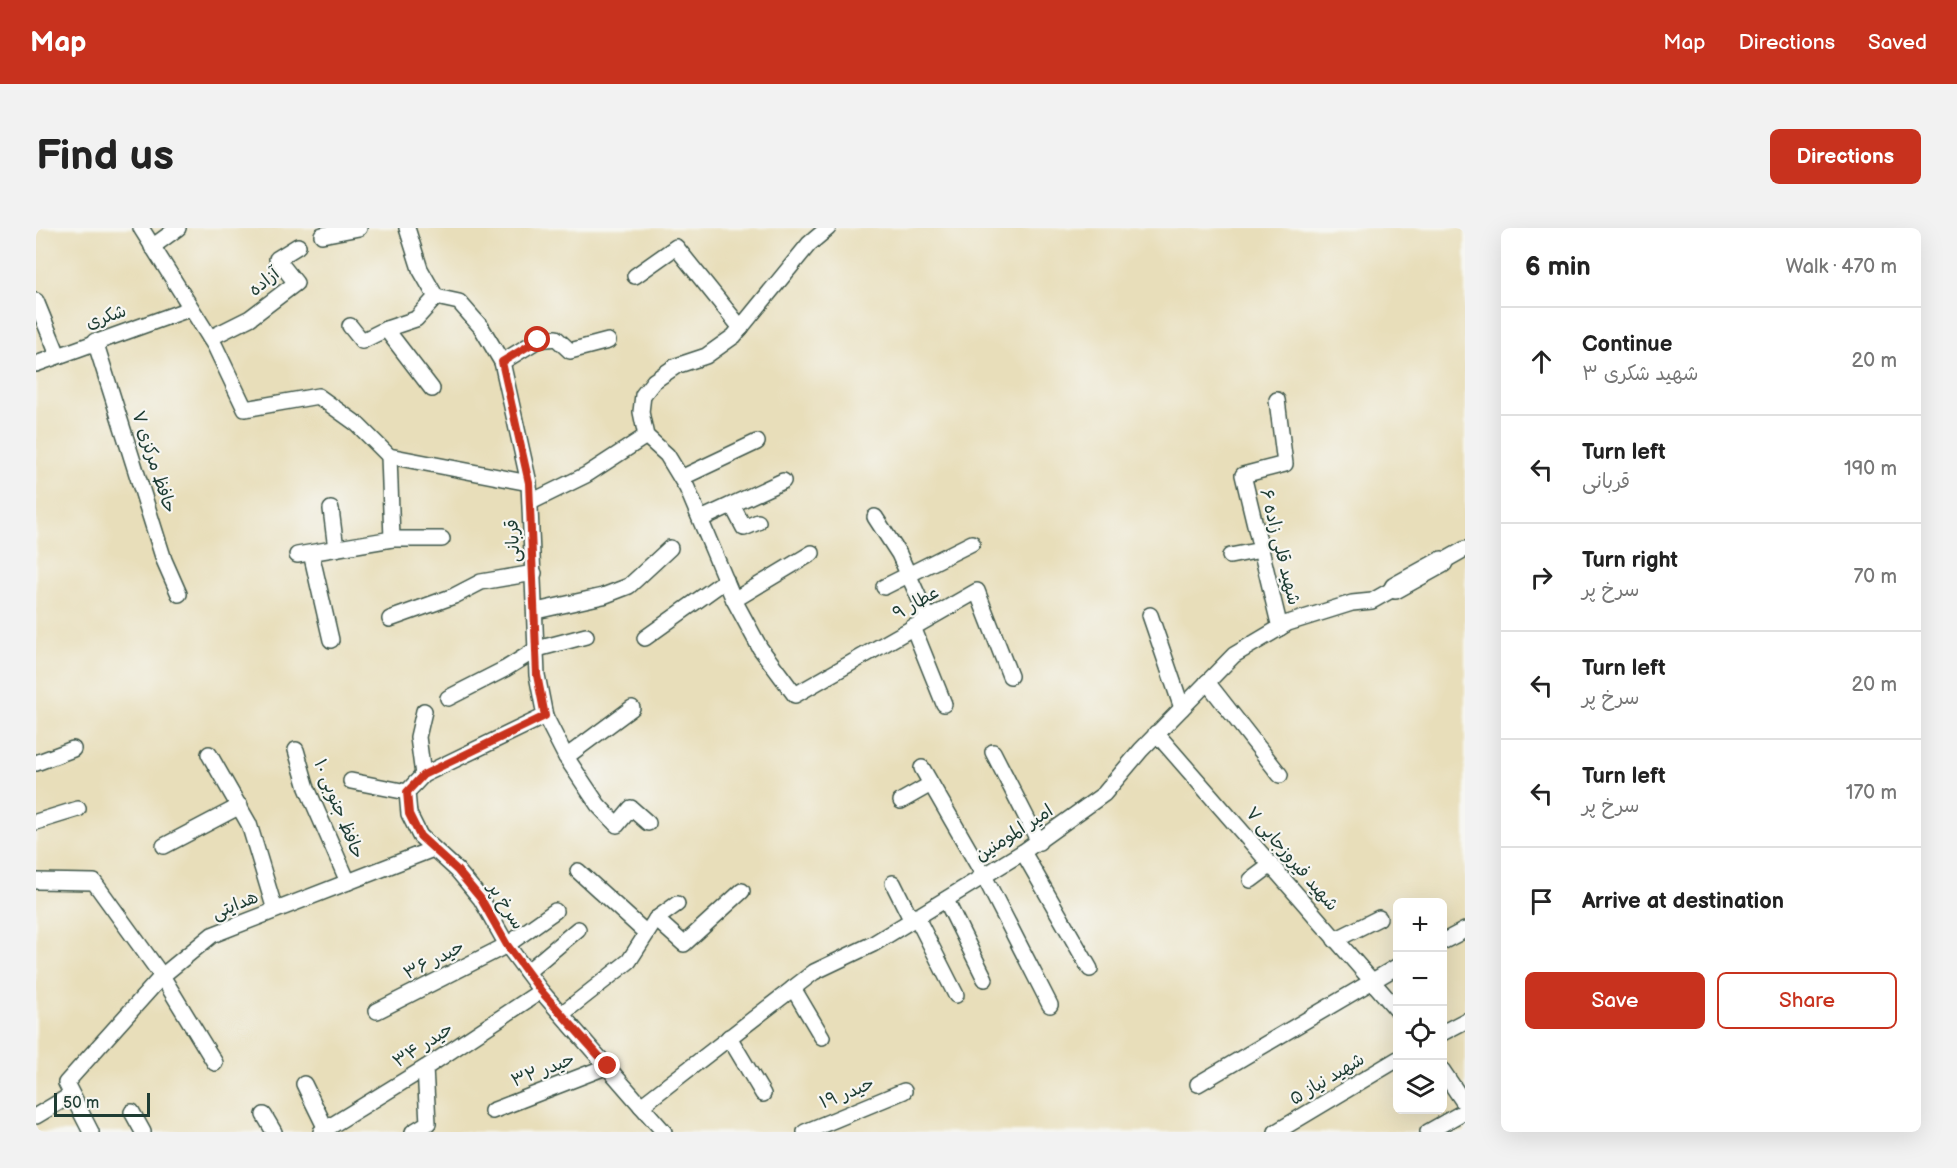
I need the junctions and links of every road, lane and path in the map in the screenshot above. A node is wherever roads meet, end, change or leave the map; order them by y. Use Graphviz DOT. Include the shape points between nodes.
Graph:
graph roads {
  1 [pos="141,228"];
  2 [pos="177,228"];
  3 [pos="359,228"];
  4 [pos="407,228"];
  5 [pos="828,228"];
  6 [pos="322,235"];
  7 [pos="298,246"];
  8 [pos="152,247"];
  9 [pos="635,276"];
  10 [pos="436,297"];
  11 [pos="36,301"];
  12 [pos="189,309"];
  13 [pos="350,326"];
  14 [pos="386,328"];
  15 [pos="741,328"];
  16 [pos="210,338"];
  17 [pos="95,341"];
  18 [pos="608,341"];
  19 [pos="58,355"];
  20 [pos="502,362"];
  21 [pos="36,364"];
  22 [pos="432,389"];
  23 [pos="1277,400"];
  24 [pos="646,436"];
  25 [pos="757,442"];
  26 [pos="389,456"];
  27 [pos="681,478"];
  28 [pos="783,481"];
  29 [pos="529,483"];
  30 [pos="531,502"];
  31 [pos="732,505"];
  32 [pos="331,508"];
  33 [pos="875,517"];
  34 [pos="700,519"];
  35 [pos="758,522"];
  36 [pos="392,539"];
  37 [pos="442,539"];
  38 [pos="972,543"];
  39 [pos="670,548"];
  40 [pos="336,549"];
  41 [pos="1465,549"];
  42 [pos="1261,550"];
  43 [pos="812,553"];
  44 [pos="1230,556"];
  45 [pos="1442,562"];
  46 [pos="534,573"];
  47 [pos="909,576"];
  48 [pos="726,580"];
  49 [pos="884,587"];
  50 [pos="1395,588"];
  51 [pos="179,594"];
  52 [pos="734,600"];
  53 [pos="536,611"];
  54 [pos="1150,615"];
  55 [pos="928,618"];
  56 [pos="390,619"];
  57 [pos="913,627"];
  58 [pos="1280,628"];
  59 [pos="586,636"];
  60 [pos="645,638"];
  61 [pos="331,640"];
  62 [pos="537,649"];
  63 [pos="1010,676"];
  64 [pos="1207,682"];
  65 [pos="448,698"];
  66 [pos="944,704"];
  67 [pos="632,708"];
  68 [pos="1182,708"];
  69 [pos="424,711"];
  70 [pos="545,716"];
  71 [pos="1156,733"];
  72 [pos="73,749"];
  73 [pos="296,750"];
  74 [pos="993,752"];
  75 [pos="209,754"];
  76 [pos="566,757"];
  77 [pos="36,763"];
  78 [pos="922,768"];
  79 [pos="423,775"];
  80 [pos="1280,775"];
  81 [pos="351,781"];
  82 [pos="931,784"];
  83 [pos="407,792"];
  84 [pos="901,801"];
  85 [pos="240,806"];
  86 [pos="78,809"];
  87 [pos="36,822"];
  88 [pos="648,823"];
  89 [pos="1039,842"];
  90 [pos="164,846"];
  91 [pos="433,849"];
  92 [pos="1023,852"];
  93 [pos="1271,865"];
  94 [pos="578,872"];
  95 [pos="984,876"];
  96 [pos="1251,880"];
  97 [pos="36,881"];
  98 [pos="348,882"];
  99 [pos="893,883"];
  100 [pos="742,891"];
  101 [pos="945,900"];
  102 [pos="677,904"];
  103 [pos="275,910"];
  104 [pos="555,911"];
  105 [pos="656,918"];
  106 [pos="913,918"];
  107 [pos="1378,918"];
  108 [pos="578,930"];
  109 [pos="1465,930"];
  110 [pos="645,932"];
  111 [pos="1335,940"];
  112 [pos="1447,940"];
  113 [pos="507,945"];
  114 [pos="1090,969"];
  115 [pos="1393,969"];
  116 [pos="527,972"];
  117 [pos="162,976"];
  118 [pos="985,979"];
  119 [pos="1371,980"];
  120 [pos="793,988"];
  121 [pos="541,991"];
  122 [pos="956,995"];
  123 [pos="1050,1005"];
  124 [pos="1394,1006"];
  125 [pos="377,1011"];
  126 [pos="563,1013"];
  127 [pos="1465,1021"];
  128 [pos="1447,1031"];
  129 [pos="729,1037"];
  130 [pos="822,1037"];
  131 [pos="1396,1060"];
  132 [pos="215,1063"];
  133 [pos="608,1066"];
  134 [pos="425,1068"];
  135 [pos="1447,1076"];
  136 [pos="1198,1083"];
  137 [pos="304,1084"];
  138 [pos="69,1089"];
  139 [pos="904,1091"];
  140 [pos="763,1094"];
  141 [pos="1465,1104"];
  142 [pos="641,1106"];
  143 [pos="1465,1110"];
  144 [pos="492,1111"];
  145 [pos="132,1112"];
  146 [pos="264,1115"];
  147 [pos="36,1116"];
  148 [pos="821,1129"];
  149 [pos="323,1130"];
  150 [pos="91,1132"];
  151 [pos="143,1132"];
  152 [pos="273,1132"];
  153 [pos="413,1132"];
  154 [pos="664,1132"];
  155 [pos="805,1132"];
  156 [pos="1276,1132"];
  157 [pos="1428,1132"];
  1 -- 8 [label="street"];
  2 -- 8 [label="street"];
  3 -- 6 [label="street"];
  4 -- 10 [label="street" via="420,269"];
  5 -- 15 [label="street" via="809,244"];
  7 -- 16 [label="street, آزاده" via="277,259 296,283 250,318"];
  8 -- 12 [label="street"];
  9 -- 15 [label="street" via="676,247"];
  10 -- 14 [label="street" via="416,319"];
  10 -- 20 [label="street, قربانی" via="459,302 481,327"];
  11 -- 19 [label="street"];
  12 -- 16 [label="street"];
  12 -- 17 [label="street, شکری"];
  13 -- 14 [label="street" via="362,341"];
  14 -- 22 [label="street"];
  15 -- 24 [label="street" via="706,357 676,366 654,381 643,394 641,412"];
  16 -- 26 [label="street" via="245,409 318,396 357,424"];
  17 -- 19 [label="street, شکری"];
  17 -- 51 [label="street, حافظ مرکزی ۷" via="164,560"];
  18 -- 20 [label="street" via="570,351 556,338 538,340"];
  19 -- 21 [label="street, شکری"];
  20 -- 29 [label="street, قربانی"];
  23 -- 42 [label="street, شهید قلی زاده ۶" via="1285,464 1243,475"];
  24 -- 27 [label="street" via="667,455"];
  24 -- 30 [label="street" via="586,475"];
  25 -- 27 [label="street"];
  26 -- 29 [label="street"];
  26 -- 36 [label="street"];
  27 -- 34 [label="street"];
  28 -- 31 [label="street"];
  29 -- 30 [label="street, قربانی"];
  30 -- 46 [label="street, قربانی"];
  31 -- 34 [label="street"];
  31 -- 35 [label="street" via="744,528"];
  32 -- 40 [label="street"];
  33 -- 47 [label="street"];
  34 -- 48 [label="street"];
  36 -- 37 [label="street"];
  36 -- 40 [label="street"];
  38 -- 47 [label="street"];
  39 -- 53 [label="street" via="629,586"];
  40 -- 61 [label="street" via="304,554"];
  41 -- 45 [label="street"];
  42 -- 44 [label="street"];
  42 -- 58 [label="street, شهید قلی زاده ۶"];
  43 -- 52 [label="street"];
  45 -- 50 [label="highway"];
  46 -- 53 [label="street, قربانی"];
  46 -- 56 [label="street" via="481,582"];
  47 -- 49 [label="street"];
  47 -- 55 [label="street"];
  48 -- 52 [label="street"];
  48 -- 60 [label="street"];
  50 -- 58 [label="street, امیر المومنین" via="1372,601 1352,603"];
  52 -- 57 [label="street, عطار ۹" via="760,648 795,695"];
  53 -- 62 [label="street, قربانی"];
  54 -- 68 [label="street"];
  55 -- 57 [label="street, عطار ۹"];
  55 -- 63 [label="street, عطار ۹" via="977,591"];
  57 -- 66 [label="street"];
  58 -- 64 [label="street, امیر المومنین" via="1234,655"];
  59 -- 62 [label="street"];
  62 -- 65 [label="street"];
  62 -- 70 [label="street, قربانی" via="537,675"];
  64 -- 68 [label="street, امیر المومنین"];
  64 -- 80 [label="street"];
  67 -- 76 [label="street"];
  68 -- 71 [label="street, امیر المومنین"];
  69 -- 79 [label="street" via="418,737"];
  70 -- 76 [label="street, قربانی"];
  70 -- 79 [label="street"];
  71 -- 89 [label="street, امیر المومنین" via="1104,794"];
  71 -- 93 [label="street, شهید فیروزجایی ۷"];
  72 -- 77 [label="street"];
  73 -- 98 [label="street, حافظ جنوبی ۱۰" via="307,788"];
  74 -- 89 [label="street"];
  75 -- 85 [label="street"];
  76 -- 88 [label="street, قربانی" via="598,805 617,825 631,808"];
  78 -- 82 [label="street"];
  79 -- 83 [label="street"];
  81 -- 83 [label="street"];
  82 -- 84 [label="street"];
  82 -- 95 [label="street"];
  83 -- 91 [label="street, سرخ پر" via="409,814 420,836"];
  85 -- 90 [label="street"];
  85 -- 103 [label="street"];
  86 -- 87 [label="street"];
  89 -- 92 [label="street, امیر المومنین"];
  91 -- 98 [label="street, هدایتی"];
  91 -- 113 [label="street, سرخ پر" via="481,899"];
  92 -- 95 [label="street, امیر المومنین"];
  92 -- 114 [label="street"];
  93 -- 96 [label="street"];
  93 -- 111 [label="street, شهید فیروزجایی ۷"];
  94 -- 110 [label="street"];
  95 -- 101 [label="street, امیر المومنین"];
  95 -- 123 [label="street"];
  97 -- 117 [label="street" via="94,882"];
  98 -- 103 [label="street, هدایتی"];
  99 -- 106 [label="street"];
  100 -- 105 [label="street" via="684,944"];
  101 -- 106 [label="street, امیر المومنین"];
  101 -- 118 [label="street"];
  102 -- 105 [label="street"];
  103 -- 117 [label="street, هدایتی" via="212,935"];
  104 -- 113 [label="street, حیدر ۳۶"];
  105 -- 110 [label="street"];
  106 -- 120 [label="street, امیر المومنین" via="873,944 814,972"];
  106 -- 122 [label="street"];
  107 -- 111 [label="street"];
  108 -- 116 [label="street"];
  109 -- 112 [label="street"];
  110 -- 126 [label="street" via="629,961"];
  111 -- 119 [label="street, شهید فیروزجایی ۷"];
  113 -- 116 [label="street, سرخ پر"];
  113 -- 125 [label="street, حیدر ۳۶"];
  115 -- 119 [label="street"];
  116 -- 121 [label="street, سرخ پر"];
  117 -- 132 [label="street"];
  117 -- 138 [label="street, هدایتی"];
  119 -- 124 [label="street, شهید فیروزجایی ۷"];
  119 -- 136 [label="street"];
  120 -- 129 [label="street, امیر المومنین"];
  120 -- 130 [label="street"];
  121 -- 126 [label="street, سرخ پر"];
  121 -- 134 [label="street, حیدر ۳۴"];
  126 -- 133 [label="street, سرخ پر"];
  127 -- 128 [label="street"];
  129 -- 140 [label="street"];
  129 -- 142 [label="street, امیر المومنین"];
  131 -- 156 [label="street, شهید نیاز ۵"];
  133 -- 142 [label="street, سرخ پر"];
  133 -- 144 [label="street, حیدر ۳۲"];
  134 -- 149 [label="street, حیدر ۳۴"];
  134 -- 153 [label="street" via="428,1123"];
  135 -- 141 [label="street"];
  137 -- 149 [label="street"];
  138 -- 147 [label="street, هدایتی"];
  138 -- 150 [label="street"];
  139 -- 148 [label="street, حیدر ۱۹"];
  142 -- 154 [label="street, سرخ پر"];
  143 -- 157 [label="street"];
  145 -- 151 [label="street"];
  146 -- 152 [label="street"];
  148 -- 155 [label="street, حیدر ۱۹"];
}
